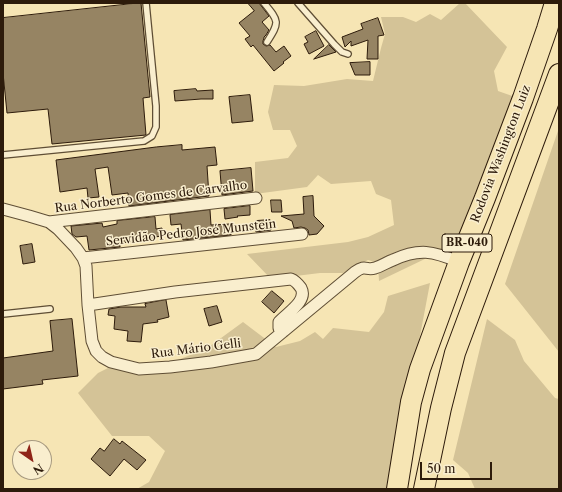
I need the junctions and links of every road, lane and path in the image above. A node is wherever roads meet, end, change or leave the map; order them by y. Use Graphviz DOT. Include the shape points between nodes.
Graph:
graph roads {
  1 [pos="146,3"];
  2 [pos="264,3"];
  3 [pos="298,3"];
  4 [pos="555,3"];
  5 [pos="268,42"];
  6 [pos="348,54"];
  7 [pos="559,74"];
  8 [pos="3,155"];
  9 [pos="256,198"];
  10 [pos="3,209"];
  11 [pos="49,222"];
  12 [pos="302,234"];
  13 [pos="83,258"];
  14 [pos="459,262"];
  15 [pos="88,305"];
  16 [pos="50,309"];
  17 [pos="3,314"];
  18 [pos="284,331"];
  19 [pos="397,489"];
  20 [pos="424,489"];
  1 -- 8 [label="lane" via="156,106 156,127 152,136 144,141"];
  2 -- 5 [label="lane" via="274,14 277,23"];
  3 -- 6 [label="lane" via="334,44"];
  4 -- 14 [label="highway, Rodovia Washington Luiz / BR-040" via="523,98"];
  7 -- 20 [label="highway, BR-040" via="455,353"];
  9 -- 11 [label="street, Rua Norberto Gomes de Carvalho"];
  10 -- 11 [label="street, Rua Mário Gelli"];
  11 -- 13 [label="street, Rua Mário Gelli"];
  12 -- 13 [label="street, Servidão Pedro José Munstein"];
  13 -- 15 [label="street, Rua Mário Gelli" via="86,266"];
  14 -- 18 [label="street, Rua Mário Gelli" via="439,254 416,252 374,268 360,268"];
  14 -- 19 [label="highway, Rodovia Washington Luiz / BR-040" via="420,369 411,402"];
  15 -- 18 [label="street, Rua Mário Gelli" via="92,341 96,351 111,362 139,369 211,362 256,354"];
  15 -- 18 [label="street" via="291,279 298,283 303,296 279,322 279,328"];
  16 -- 17 [label="lane"];
}
